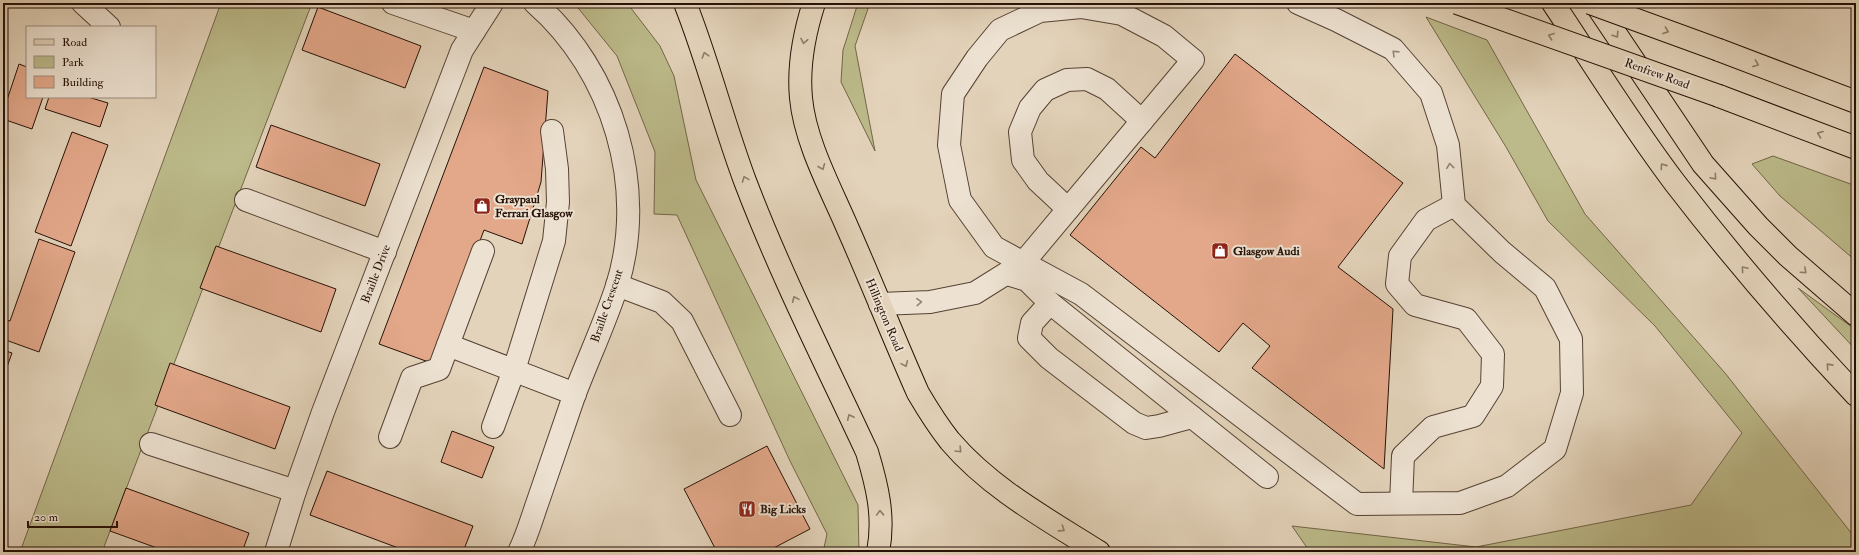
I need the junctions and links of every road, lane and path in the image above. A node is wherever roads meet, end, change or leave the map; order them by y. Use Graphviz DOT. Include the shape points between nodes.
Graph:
graph roads {
  1 [pos="83,3"];
  2 [pos="393,3"];
  3 [pos="492,3"];
  4 [pos="535,3"];
  5 [pos="684,3"];
  6 [pos="814,3"];
  7 [pos="1298,3"];
  8 [pos="1457,3"];
  9 [pos="1553,3"];
  10 [pos="1590,3"];
  11 [pos="1595,3"];
  12 [pos="108,26"];
  13 [pos="474,31"];
  14 [pos="1856,102"];
  15 [pos="1142,121"];
  16 [pos="552,131"];
  17 [pos="1856,148"];
  18 [pos="246,200"];
  19 [pos="1454,205"];
  20 [pos="1068,209"];
  21 [pos="483,251"];
  22 [pos="385,252"];
  23 [pos="1014,268"];
  24 [pos="617,285"];
  25 [pos="1050,303"];
  26 [pos="880,304"];
  27 [pos="1856,315"];
  28 [pos="448,345"];
  29 [pos="514,370"];
  30 [pos="575,394"];
  31 [pos="1856,395"];
  32 [pos="730,415"];
  33 [pos="1192,417"];
  34 [pos="493,427"];
  35 [pos="390,437"];
  36 [pos="151,444"];
  37 [pos="1267,477"];
  38 [pos="295,491"];
  39 [pos="1401,503"];
  40 [pos="278,551"];
  41 [pos="522,551"];
  42 [pos="878,552"];
  43 [pos="1099,552"];
  1 -- 12 [label="street"];
  2 -- 13 [label="street"];
  3 -- 13 [label="street, Braille Drive"];
  4 -- 24 [label="street, Braille Crescent" via="584,60 613,116 621,145 629,214"];
  42 -- 5 [label="main road, one-way" via="880,502 867,452 766,233 726,129 702,46"];
  6 -- 26 [label="main road, Hillington Road, one-way" via="803,43 800,69 801,99 806,122 827,179"];
  19 -- 7 [label="street, one-way" via="1448,145 1431,93 1393,50"];
  17 -- 8 [label="main road, Renfrew Road, one-way, bridge" via="1719,96"];
  31 -- 9 [label="main road, one-way" via="1782,314 1675,182"];
  10 -- 14 [label="main road, one-way, bridge"];
  11 -- 27 [label="main road, one-way" via="1703,164 1788,256"];
  13 -- 22 [label="street, Braille Drive" via="462,50"];
  15 -- 20 [label="street"];
  15 -- 20 [label="street" via="1107,89 1087,79 1067,80 1045,90 1030,108 1020,132 1023,160 1038,181"];
  15 -- 23 [label="street" via="1193,60 1164,36 1122,14 1081,7 1040,11 1000,30 953,94 949,145 960,200 994,247"];
  16 -- 29 [label="street" via="558,202 554,241"];
  18 -- 22 [label="street"];
  19 -- 39 [label="street" via="1426,220 1400,256 1396,284 1415,305 1466,319 1493,354 1492,386 1474,416 1433,427 1403,456"];
  19 -- 39 [label="street" via="1502,252 1545,288 1571,339 1572,393 1555,449 1508,486 1460,503"];
  20 -- 23 [label="street"];
  21 -- 28 [label="street"];
  22 -- 38 [label="street, Braille Drive" via="322,412"];
  23 -- 25 [label="street"];
  26 -- 23 [label="street, one-way" via="930,302 975,293"];
  23 -- 39 [label="street" via="1081,294 1357,504"];
  24 -- 30 [label="street, Braille Crescent"];
  24 -- 32 [label="street" via="662,302 682,321"];
  25 -- 33 [label="street"];
  25 -- 33 [label="street" via="1032,322 1029,338 1049,358 1134,423 1146,428"];
  26 -- 43 [label="main road, Hillington Road, one-way" via="918,393 950,441 1002,490"];
  28 -- 29 [label="street"];
  28 -- 35 [label="street" via="439,369 412,378"];
  29 -- 30 [label="street"];
  29 -- 34 [label="street"];
  30 -- 41 [label="street, Braille Crescent"];
  33 -- 37 [label="street"];
  36 -- 38 [label="street"];
  38 -- 40 [label="street, Braille Drive"];
}
